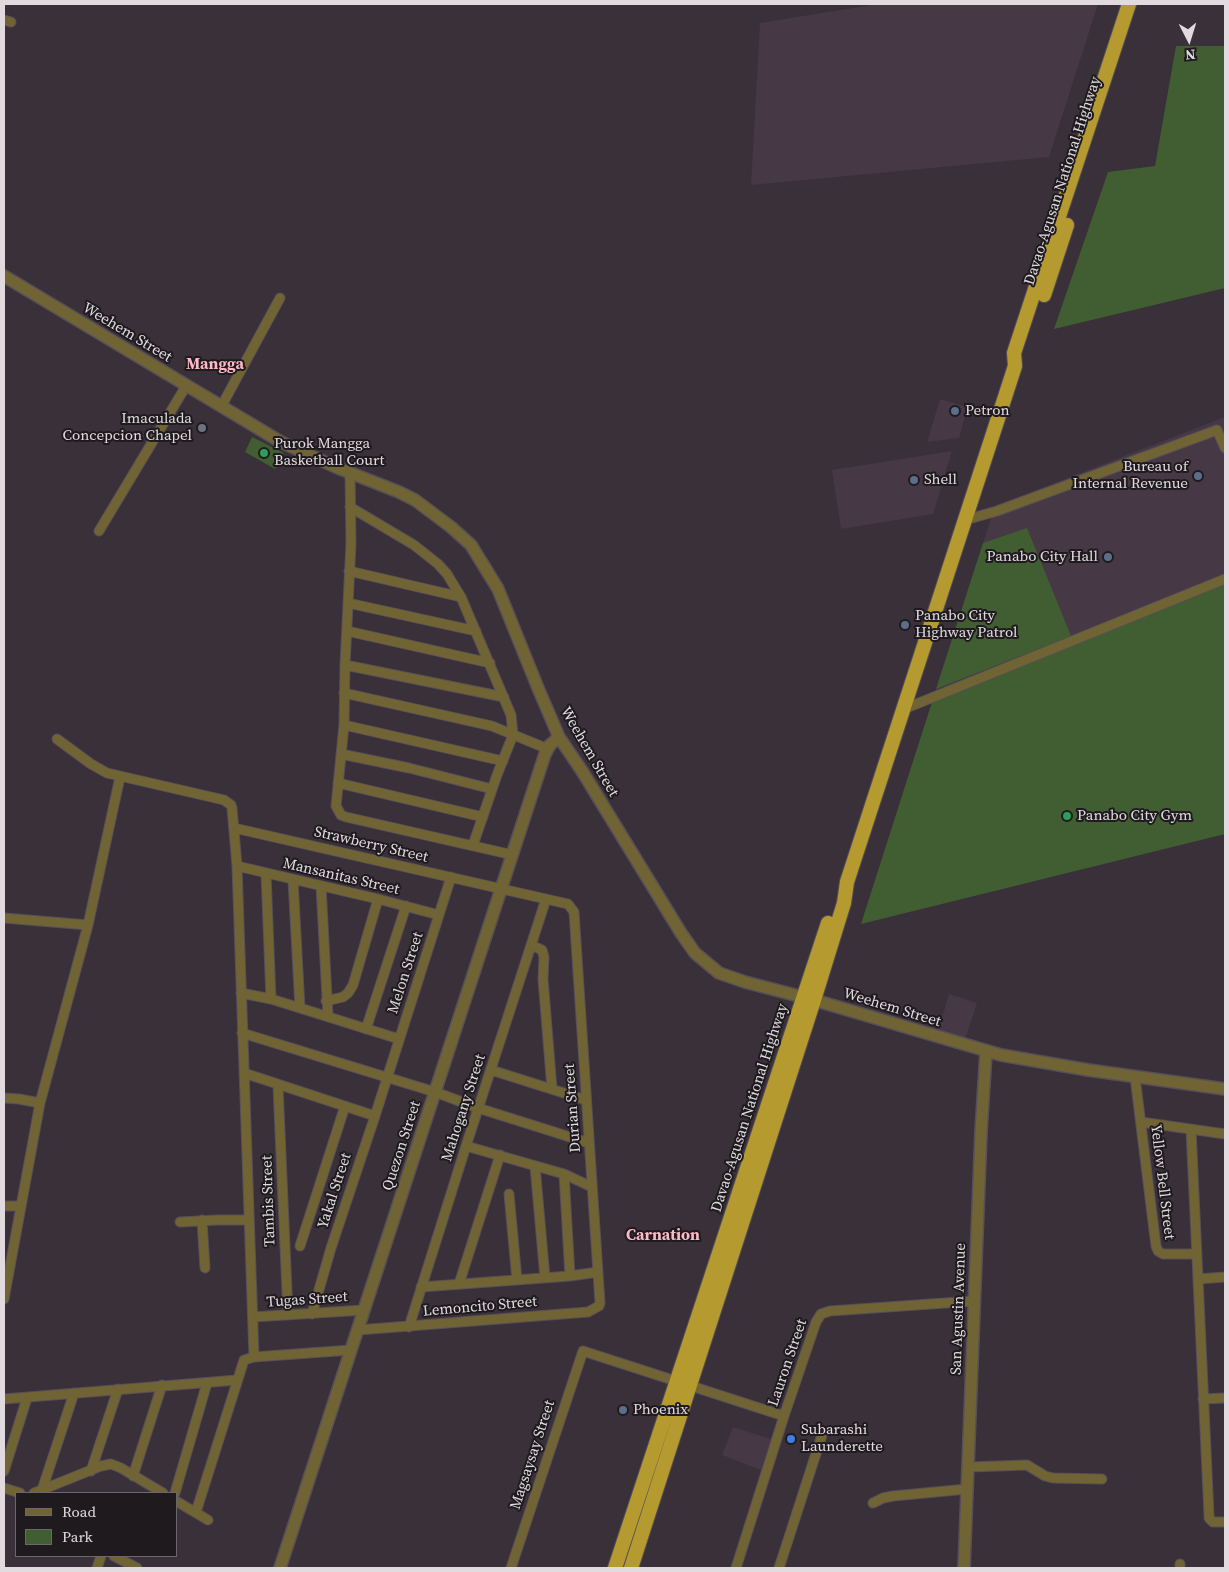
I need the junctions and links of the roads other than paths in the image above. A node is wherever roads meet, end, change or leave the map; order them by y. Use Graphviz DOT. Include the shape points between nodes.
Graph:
graph roads {
  1 [pos="1129,4"];
  2 [pos="1138,4"];
  3 [pos="1086,153"];
  4 [pos="4,276"];
  5 [pos="280,298"];
  6 [pos="186,386"];
  7 [pos="221,407"];
  8 [pos="1225,448"];
  9 [pos="350,474"];
  10 [pos="350,507"];
  11 [pos="964,520"];
  12 [pos="99,532"];
  13 [pos="349,571"];
  14 [pos="1225,579"];
  15 [pos="461,597"];
  16 [pos="348,603"];
  17 [pos="347,632"];
  18 [pos="476,632"];
  19 [pos="490,663"];
  20 [pos="345,665"];
  21 [pos="344,693"];
  22 [pos="504,697"];
  23 [pos="904,710"];
  24 [pos="344,724"];
  25 [pos="513,735"];
  26 [pos="559,737"];
  27 [pos="57,739"];
  28 [pos="548,749"];
  29 [pos="341,754"];
  30 [pos="503,761"];
  31 [pos="120,777"];
  32 [pos="338,783"];
  33 [pos="492,789"];
  34 [pos="483,817"];
  35 [pos="234,828"];
  36 [pos="473,845"];
  37 [pos="513,855"];
  38 [pos="237,866"];
  39 [pos="266,874"];
  40 [pos="451,877"];
  41 [pos="293,880"];
  42 [pos="321,886"];
  43 [pos="502,889"];
  44 [pos="378,899"];
  45 [pos="546,899"];
  46 [pos="406,906"];
  47 [pos="574,912"];
  48 [pos="439,915"];
  49 [pos="4,918"];
  50 [pos="88,925"];
  51 [pos="532,945"];
  52 [pos="241,993"];
  53 [pos="271,999"];
  54 [pos="809,999"];
  55 [pos="326,1000"];
  56 [pos="300,1008"];
  57 [pos="328,1016"];
  58 [pos="366,1029"];
  59 [pos="242,1033"];
  60 [pos="399,1038"];
  61 [pos="986,1052"];
  62 [pos="491,1070"];
  63 [pos="244,1073"];
  64 [pos="1135,1076"];
  65 [pos="386,1077"];
  66 [pos="278,1086"];
  67 [pos="552,1089"];
  68 [pos="1225,1089"];
  69 [pos="435,1092"];
  70 [pos="4,1098"];
  71 [pos="586,1100"];
  72 [pos="40,1104"];
  73 [pos="345,1106"];
  74 [pos="478,1108"];
  75 [pos="375,1116"];
  76 [pos="1141,1122"];
  77 [pos="1191,1129"];
  78 [pos="1225,1134"];
  79 [pos="589,1143"];
  80 [pos="466,1146"];
  81 [pos="500,1155"];
  82 [pos="535,1166"];
  83 [pos="564,1174"];
  84 [pos="592,1187"];
  85 [pos="510,1194"];
  86 [pos="4,1206"];
  87 [pos="20,1206"];
  88 [pos="202,1220"];
  89 [pos="249,1220"];
  90 [pos="180,1222"];
  91 [pos="300,1246"];
  92 [pos="1196,1254"];
  93 [pos="205,1268"];
  94 [pos="598,1272"];
  95 [pos="570,1276"];
  96 [pos="1225,1277"];
  97 [pos="544,1278"];
  98 [pos="1198,1279"];
  99 [pos="517,1280"];
  100 [pos="459,1284"];
  101 [pos="421,1287"];
  102 [pos="4,1299"];
  103 [pos="974,1301"];
  104 [pos="600,1303"];
  105 [pos="364,1310"];
  106 [pos="707,1311"];
  107 [pos="312,1314"];
  108 [pos="288,1315"];
  109 [pos="253,1317"];
  110 [pos="409,1326"];
  111 [pos="358,1330"];
  112 [pos="352,1350"];
  113 [pos="254,1357"];
  114 [pos="237,1380"];
  115 [pos="677,1382"];
  116 [pos="207,1383"];
  117 [pos="162,1386"];
  118 [pos="690,1387"];
  119 [pos="118,1390"];
  120 [pos="74,1393"];
  121 [pos="27,1398"];
  122 [pos="1225,1398"];
  123 [pos="4,1399"];
  124 [pos="1203,1399"];
  125 [pos="674,1414"];
  126 [pos="784,1416"];
  127 [pos="822,1435"];
  128 [pos="968,1467"];
  129 [pos="4,1471"];
  130 [pos="91,1471"];
  131 [pos="133,1476"];
  132 [pos="1102,1479"];
  133 [pos="4,1488"];
  134 [pos="967,1490"];
  135 [pos="17,1492"];
  136 [pos="38,1492"];
  137 [pos="161,1492"];
  138 [pos="176,1492"];
  139 [pos="178,1502"];
  140 [pos="873,1503"];
  141 [pos="196,1512"];
  142 [pos="208,1520"];
  143 [pos="1225,1522"];
  144 [pos="116,1557"];
  145 [pos="616,1565"];
  146 [pos="137,1568"];
  147 [pos="280,1568"];
  148 [pos="511,1568"];
  149 [pos="632,1568"];
  150 [pos="736,1568"];
  151 [pos="779,1568"];
  152 [pos="964,1568"];
  1 -- 3 [label="highway, Davao-Agusan National Highway"];
  2 -- 3 [label="highway, Davao-Agusan National Highway"];
  3 -- 11 [label="highway, Davao-Agusan National Highway" via="1014,353 1014,366"];
  4 -- 6 [label="street, Weehem Street"];
  5 -- 7 [label="street"];
  6 -- 7 [label="street, Weehem Street"];
  6 -- 12 [label="street"];
  7 -- 9 [label="street, Weehem Street" via="281,442"];
  8 -- 11 [label="street" via="1218,430 998,511"];
  9 -- 10 [label="street"];
  9 -- 26 [label="street, Weehem Street" via="415,500 451,526 471,546 498,589"];
  10 -- 13 [label="street"];
  10 -- 15 [label="street" via="395,532 438,564"];
  11 -- 23 [label="highway, Davao-Agusan National Highway"];
  13 -- 15 [label="street"];
  13 -- 16 [label="street"];
  14 -- 23 [label="street"];
  15 -- 18 [label="street"];
  16 -- 17 [label="street"];
  16 -- 18 [label="street"];
  17 -- 19 [label="street"];
  17 -- 20 [label="street"];
  18 -- 19 [label="street"];
  19 -- 22 [label="street"];
  20 -- 21 [label="street"];
  20 -- 22 [label="street"];
  21 -- 24 [label="street"];
  21 -- 25 [label="street" via="492,726"];
  22 -- 25 [label="street" via="511,715"];
  23 -- 54 [label="highway, Davao-Agusan National Highway" via="845,887 844,903"];
  24 -- 29 [label="street"];
  24 -- 30 [label="street"];
  25 -- 28 [label="street"];
  25 -- 30 [label="street"];
  26 -- 28 [label="street, Quezon Street"];
  26 -- 54 [label="street, Weehem Street" via="695,954 729,978"];
  27 -- 31 [label="street" via="90,764"];
  28 -- 37 [label="street, Quezon Street"];
  29 -- 32 [label="street"];
  29 -- 33 [label="street"];
  30 -- 33 [label="street"];
  31 -- 35 [label="street" via="224,800 231,805"];
  31 -- 50 [label="street"];
  32 -- 34 [label="street"];
  32 -- 36 [label="street" via="336,806 341,815"];
  33 -- 34 [label="street"];
  34 -- 36 [label="street"];
  35 -- 38 [label="street"];
  35 -- 40 [label="street, Strawberry Street"];
  36 -- 37 [label="street"];
  37 -- 43 [label="street, Quezon Street"];
  38 -- 39 [label="street, Mansanitas Street"];
  38 -- 52 [label="street"];
  39 -- 41 [label="street, Mansanitas Street"];
  39 -- 53 [label="street"];
  40 -- 43 [label="street, Strawberry Street"];
  40 -- 48 [label="street, Melon Street"];
  41 -- 42 [label="street, Mansanitas Street"];
  41 -- 56 [label="street"];
  42 -- 44 [label="street, Mansanitas Street"];
  42 -- 55 [label="street"];
  43 -- 45 [label="street, Strawberry Street"];
  43 -- 69 [label="street, Quezon Street"];
  44 -- 46 [label="street, Mansanitas Street"];
  44 -- 55 [label="street" via="353,985 343,996"];
  45 -- 47 [label="street, Strawberry Street" via="568,904"];
  45 -- 51 [label="street, Mahogany Street"];
  46 -- 48 [label="street, Mansanitas Street"];
  46 -- 58 [label="street"];
  47 -- 71 [label="street, Durian Street"];
  48 -- 60 [label="street, Melon Street"];
  49 -- 50 [label="street"];
  50 -- 72 [label="street"];
  51 -- 62 [label="street, Mahogany Street"];
  51 -- 67 [label="street" via="542,950 544,957"];
  52 -- 53 [label="street"];
  52 -- 59 [label="street"];
  53 -- 56 [label="street"];
  54 -- 61 [label="street, Weehem Street"];
  54 -- 106 [label="highway, Davao-Agusan National Highway"];
  55 -- 57 [label="street"];
  56 -- 57 [label="street"];
  57 -- 58 [label="street"];
  58 -- 60 [label="street"];
  59 -- 63 [label="street"];
  59 -- 65 [label="street"];
  60 -- 65 [label="street, Melon Street"];
  61 -- 64 [label="street, Weehem Street"];
  61 -- 103 [label="street, San Agustin Avenue"];
  62 -- 67 [label="street"];
  62 -- 74 [label="street, Mahogany Street"];
  63 -- 66 [label="street"];
  63 -- 89 [label="street"];
  64 -- 68 [label="street, Weehem Street"];
  64 -- 76 [label="street, Yellow Bell Street"];
  65 -- 69 [label="street"];
  65 -- 75 [label="street, Yakal Street"];
  66 -- 73 [label="street"];
  66 -- 108 [label="street, Tambis Street"];
  67 -- 71 [label="street"];
  69 -- 74 [label="street"];
  69 -- 105 [label="street, Quezon Street"];
  70 -- 72 [label="street"];
  71 -- 79 [label="street, Durian Street"];
  72 -- 87 [label="street"];
  73 -- 75 [label="street"];
  73 -- 91 [label="street"];
  74 -- 79 [label="street"];
  74 -- 80 [label="street, Mahogany Street"];
  75 -- 107 [label="street, Yakal Street"];
  76 -- 77 [label="street"];
  76 -- 92 [label="street, Yellow Bell Street" via="1158,1251 1163,1254"];
  77 -- 78 [label="street"];
  77 -- 92 [label="street"];
  79 -- 84 [label="street, Durian Street"];
  80 -- 81 [label="street"];
  80 -- 101 [label="street, Mahogany Street"];
  81 -- 82 [label="street"];
  81 -- 100 [label="street"];
  82 -- 83 [label="street"];
  82 -- 97 [label="street"];
  83 -- 84 [label="street"];
  83 -- 95 [label="street"];
  84 -- 94 [label="street, Durian Street"];
  85 -- 99 [label="street"];
  86 -- 87 [label="street"];
  87 -- 102 [label="street"];
  88 -- 89 [label="street"];
  88 -- 90 [label="street"];
  88 -- 93 [label="street"];
  89 -- 109 [label="street"];
  92 -- 98 [label="street"];
  94 -- 95 [label="street"];
  94 -- 104 [label="street, Durian Street"];
  95 -- 97 [label="street"];
  96 -- 98 [label="street"];
  97 -- 99 [label="street"];
  98 -- 124 [label="street"];
  99 -- 100 [label="street"];
  100 -- 101 [label="street"];
  101 -- 110 [label="street, Mahogany Street"];
  103 -- 126 [label="street, Lauron Street" via="821,1314"];
  103 -- 128 [label="street, San Agustin Avenue"];
  104 -- 110 [label="street, Lemoncito Street" via="588,1312"];
  105 -- 107 [label="street, Tugas Street"];
  105 -- 111 [label="street, Quezon Street"];
  106 -- 115 [label="highway, Davao-Agusan National Highway"];
  106 -- 118 [label="highway, Davao-Agusan National Highway"];
  107 -- 108 [label="street, Tugas Street"];
  108 -- 109 [label="street, Tugas Street"];
  109 -- 113 [label="street"];
  110 -- 111 [label="street, Lemoncito Street"];
  111 -- 112 [label="street, Quezon Street"];
  112 -- 113 [label="street"];
  112 -- 147 [label="street, Quezon Street"];
  113 -- 114 [label="street" via="244,1360"];
  114 -- 116 [label="street"];
  114 -- 141 [label="street"];
  115 -- 118 [label="street"];
  115 -- 125 [label="highway, Davao-Agusan National Highway"];
  115 -- 148 [label="street, Magsaysay Street" via="583,1351"];
  116 -- 117 [label="street"];
  116 -- 138 [label="street"];
  117 -- 119 [label="street"];
  117 -- 131 [label="street"];
  118 -- 125 [label="highway, Davao-Agusan National Highway"];
  118 -- 126 [label="street"];
  119 -- 120 [label="street"];
  119 -- 130 [label="street"];
  120 -- 121 [label="street"];
  120 -- 136 [label="street"];
  121 -- 123 [label="street"];
  121 -- 129 [label="street"];
  122 -- 124 [label="street"];
  124 -- 143 [label="street" via="1209,1515 1217,1523"];
  125 -- 145 [label="highway, Davao-Agusan National Highway"];
  125 -- 149 [label="highway, Davao-Agusan National Highway"];
  126 -- 150 [label="street, Lauron Street"];
  127 -- 151 [label="street"];
  128 -- 132 [label="street" via="1027,1465 1053,1478"];
  128 -- 134 [label="street, San Agustin Avenue"];
  130 -- 131 [label="street" via="111,1464"];
  130 -- 136 [label="street"];
  131 -- 137 [label="street"];
  133 -- 135 [label="street"];
  134 -- 140 [label="street" via="893,1496"];
  134 -- 152 [label="street, San Agustin Avenue"];
  139 -- 141 [label="street"];
  141 -- 142 [label="street"];
  144 -- 146 [label="street"];
  145 -- 149 [label="street"];
}
